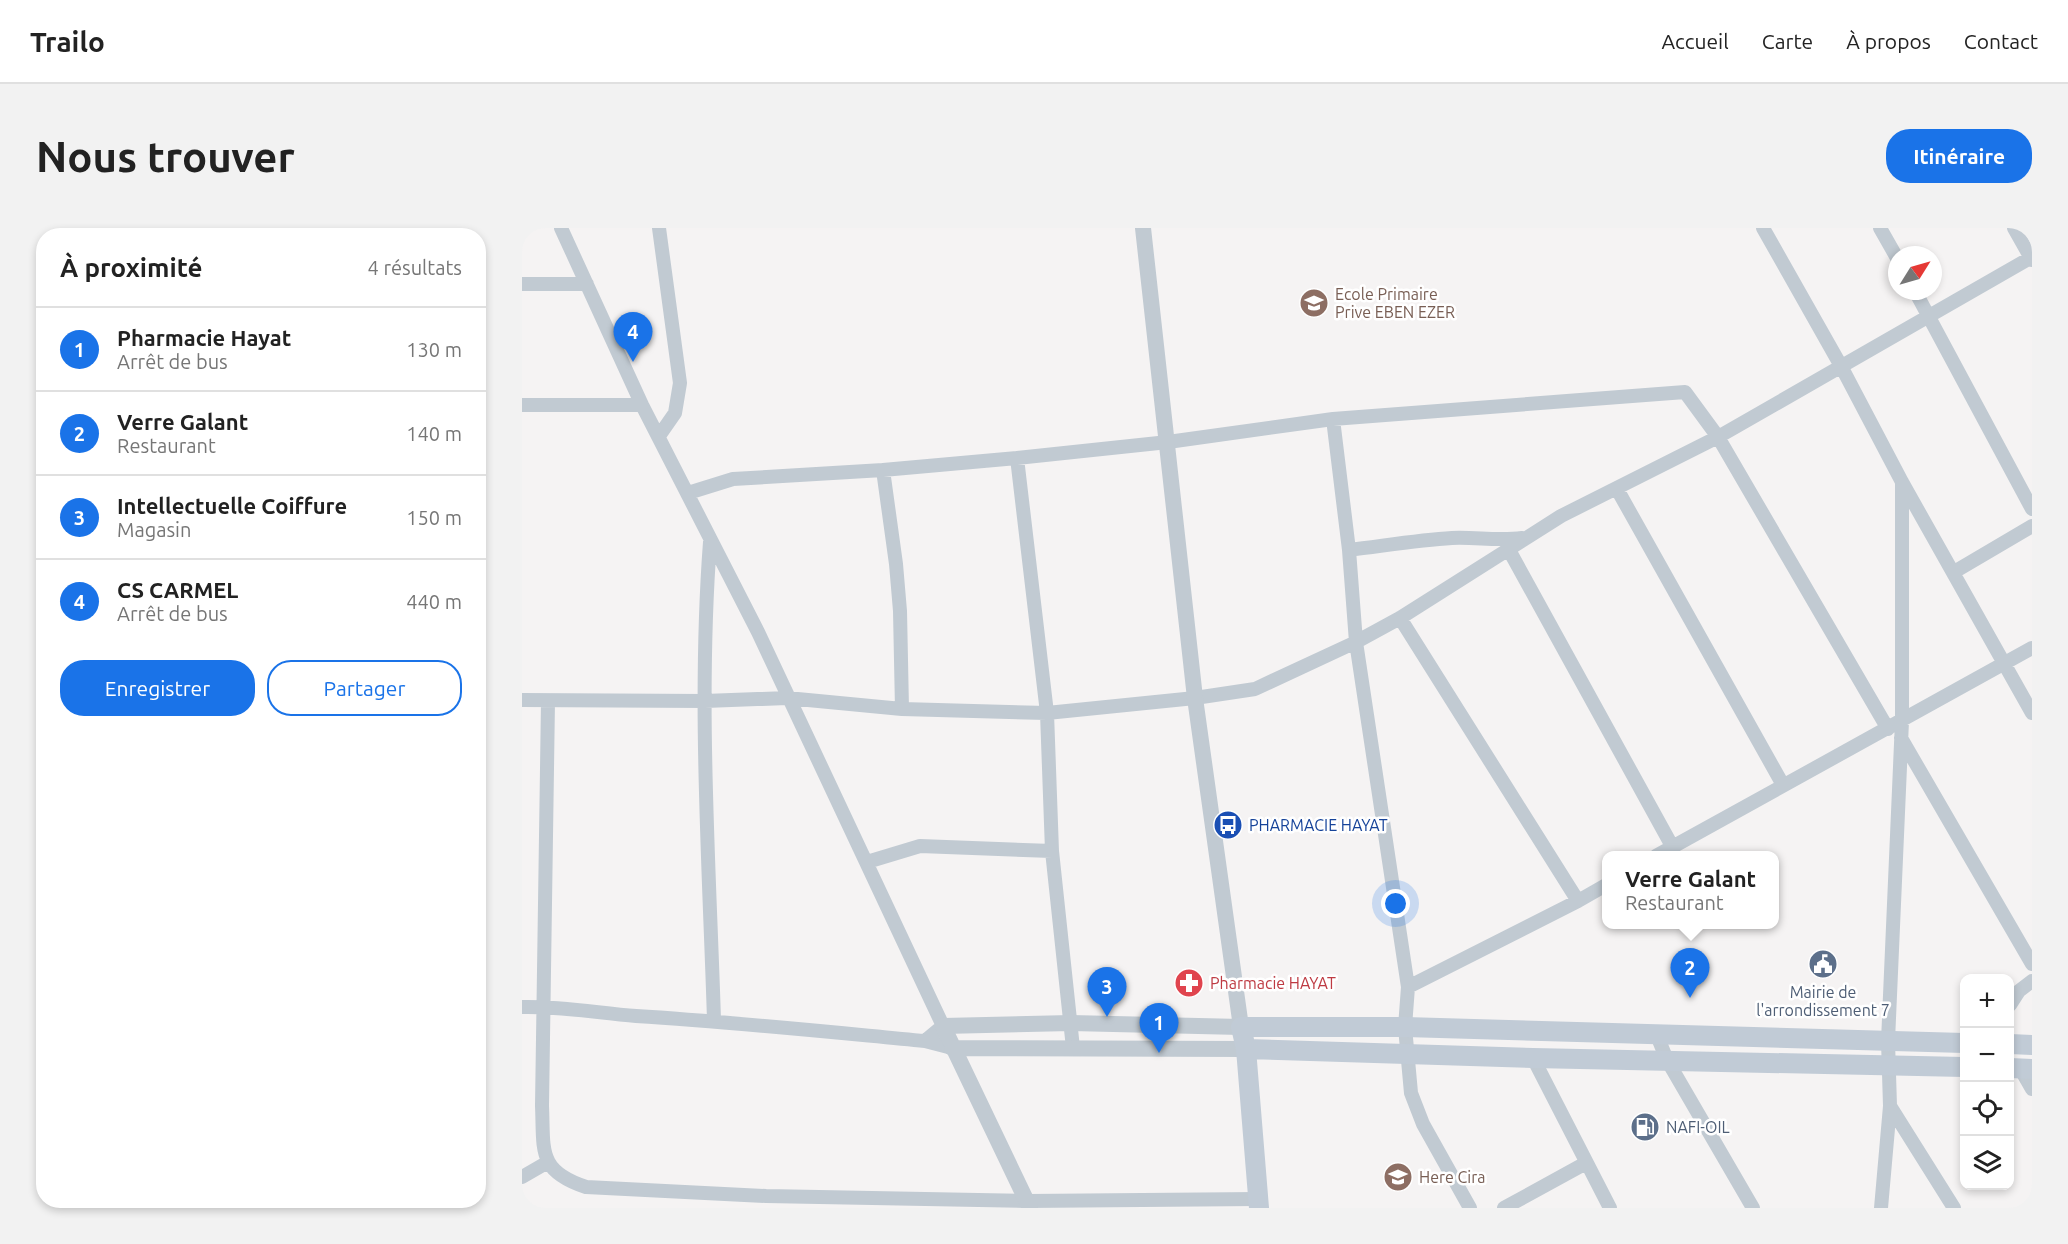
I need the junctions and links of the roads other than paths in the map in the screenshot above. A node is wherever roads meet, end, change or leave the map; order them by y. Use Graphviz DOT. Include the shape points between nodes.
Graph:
graph roads {
  1 [pos="561,228"];
  2 [pos="659,228"];
  3 [pos="1143,228"];
  4 [pos="1763,228"];
  5 [pos="1880,228"];
  6 [pos="2014,228"];
  7 [pos="1890,246"];
  8 [pos="2032,258"];
  9 [pos="522,284"];
  10 [pos="587,284"];
  11 [pos="1920,300"];
  12 [pos="1928,316"];
  13 [pos="1841,366"];
  14 [pos="522,405"];
  15 [pos="642,405"];
  16 [pos="1333,419"];
  17 [pos="659,436"];
  18 [pos="1718,437"];
  19 [pos="1168,442"];
  20 [pos="1017,458"];
  21 [pos="883,470"];
  22 [pos="1902,482"];
  23 [pos="1617,489"];
  24 [pos="688,493"];
  25 [pos="2032,509"];
  26 [pos="2032,526"];
  27 [pos="1526,538"];
  28 [pos="710,540"];
  29 [pos="1349,550"];
  30 [pos="1509,550"];
  31 [pos="1954,572"];
  32 [pos="1400,618"];
  33 [pos="1356,642"];
  34 [pos="2032,648"];
  35 [pos="2004,663"];
  36 [pos="787,698"];
  37 [pos="1195,698"];
  38 [pos="522,700"];
  39 [pos="549,700"];
  40 [pos="705,701"];
  41 [pos="902,709"];
  42 [pos="1047,713"];
  43 [pos="2032,713"];
  44 [pos="1902,721"];
  45 [pos="1888,729"];
  46 [pos="1901,738"];
  47 [pos="1783,785"];
  48 [pos="1672,846"];
  49 [pos="1053,851"];
  50 [pos="1663,851"];
  51 [pos="867,862"];
  52 [pos="1602,887"];
  53 [pos="1578,901"];
  54 [pos="2032,964"];
  55 [pos="2032,981"];
  56 [pos="1408,987"];
  57 [pos="2014,999"];
  58 [pos="544,1006"];
  59 [pos="522,1007"];
  60 [pos="714,1020"];
  61 [pos="1071,1023"];
  62 [pos="943,1026"];
  63 [pos="1241,1027"];
  64 [pos="1405,1027"];
  65 [pos="1656,1034"];
  66 [pos="925,1041"];
  67 [pos="1888,1041"];
  68 [pos="1960,1043"];
  69 [pos="2014,1044"];
  70 [pos="2032,1045"];
  71 [pos="952,1048"];
  72 [pos="1073,1048"];
  73 [pos="1246,1049"];
  74 [pos="1406,1053"];
  75 [pos="1533,1058"];
  76 [pos="1667,1060"];
  77 [pos="1890,1064"];
  78 [pos="1960,1066"];
  79 [pos="2021,1068"];
  80 [pos="2032,1089"];
  81 [pos="1890,1106"];
  82 [pos="548,1162"];
  83 [pos="1586,1163"];
  84 [pos="522,1177"];
  85 [pos="766,1202"];
  86 [pos="1259,1204"];
  87 [pos="1029,1205"];
  88 [pos="1470,1208"];
  89 [pos="1504,1208"];
  90 [pos="1610,1208"];
  91 [pos="1753,1208"];
  92 [pos="1881,1208"];
  93 [pos="1954,1208"];
  1 -- 10 [label="street"];
  2 -- 17 [label="street" via="680,383 675,413"];
  3 -- 19 [label="street"];
  4 -- 13 [label="street"];
  5 -- 7 [label="street"];
  6 -- 8 [label="street"];
  8 -- 12 [label="street"];
  9 -- 10 [label="street"];
  10 -- 15 [label="street"];
  11 -- 12 [label="street"];
  12 -- 13 [label="street"];
  12 -- 25 [label="street"];
  13 -- 18 [label="street"];
  13 -- 22 [label="street"];
  14 -- 15 [label="street"];
  15 -- 17 [label="street"];
  16 -- 18 [label="street" via="1685,392"];
  16 -- 19 [label="street"];
  16 -- 29 [label="street"];
  17 -- 24 [label="street"];
  18 -- 23 [label="street"];
  18 -- 45 [label="street"];
  19 -- 20 [label="street"];
  19 -- 37 [label="street"];
  20 -- 21 [label="street"];
  20 -- 42 [label="street"];
  21 -- 24 [label="street" via="734,478"];
  21 -- 41 [label="street" via="900,611"];
  22 -- 31 [label="street"];
  22 -- 44 [label="street"];
  23 -- 27 [label="street"];
  23 -- 47 [label="street"];
  24 -- 28 [label="street"];
  26 -- 31 [label="street"];
  27 -- 29 [label="street" via="1451,538"];
  27 -- 30 [label="street"];
  28 -- 36 [label="street"];
  28 -- 40 [label="street"];
  29 -- 33 [label="street"];
  30 -- 32 [label="street"];
  30 -- 48 [label="street"];
  31 -- 35 [label="street"];
  32 -- 33 [label="street"];
  32 -- 53 [label="street"];
  33 -- 37 [label="street" via="1255,689"];
  33 -- 56 [label="street"];
  34 -- 35 [label="street"];
  35 -- 43 [label="street"];
  35 -- 44 [label="street"];
  36 -- 40 [label="street"];
  36 -- 41 [label="street"];
  36 -- 51 [label="street"];
  37 -- 42 [label="street"];
  37 -- 63 [label="street"];
  38 -- 39 [label="street"];
  39 -- 40 [label="street"];
  39 -- 58 [label="street"];
  40 -- 60 [label="street"];
  41 -- 42 [label="street"];
  42 -- 49 [label="street"];
  44 -- 45 [label="street"];
  44 -- 46 [label="street"];
  45 -- 47 [label="street"];
  46 -- 54 [label="street"];
  46 -- 67 [label="street"];
  47 -- 48 [label="street"];
  48 -- 50 [label="street"];
  49 -- 51 [label="street" via="920,846"];
  49 -- 61 [label="street"];
  51 -- 62 [label="street"];
  52 -- 53 [label="street"];
  53 -- 56 [label="street"];
  55 -- 57 [label="street"];
  56 -- 64 [label="street"];
  58 -- 59 [label="street"];
  58 -- 60 [label="street"];
  58 -- 82 [label="street" via="542,1106"];
  60 -- 66 [label="street"];
  61 -- 62 [label="street"];
  61 -- 63 [label="street"];
  61 -- 72 [label="street"];
  62 -- 66 [label="street"];
  62 -- 71 [label="street"];
  63 -- 64 [label="main road"];
  63 -- 73 [label="main road"];
  64 -- 65 [label="main road"];
  64 -- 74 [label="street"];
  65 -- 67 [label="main road"];
  65 -- 76 [label="street"];
  66 -- 71 [label="street"];
  67 -- 68 [label="main road"];
  67 -- 77 [label="street"];
  69 -- 70 [label="main road"];
  71 -- 72 [label="street"];
  71 -- 87 [label="street"];
  72 -- 73 [label="street"];
  73 -- 74 [label="main road"];
  73 -- 86 [label="main road"];
  74 -- 75 [label="main road"];
  74 -- 88 [label="street" via="1416,1108"];
  75 -- 76 [label="main road"];
  75 -- 83 [label="street"];
  76 -- 77 [label="main road"];
  76 -- 91 [label="street"];
  77 -- 78 [label="main road"];
  77 -- 81 [label="street"];
  79 -- 80 [label="street"];
  81 -- 92 [label="street"];
  81 -- 93 [label="street"];
  82 -- 84 [label="street"];
  82 -- 85 [label="street" via="559,1176 586,1188"];
  83 -- 89 [label="street"];
  83 -- 90 [label="street"];
  85 -- 87 [label="street"];
  86 -- 87 [label="street"];
}
